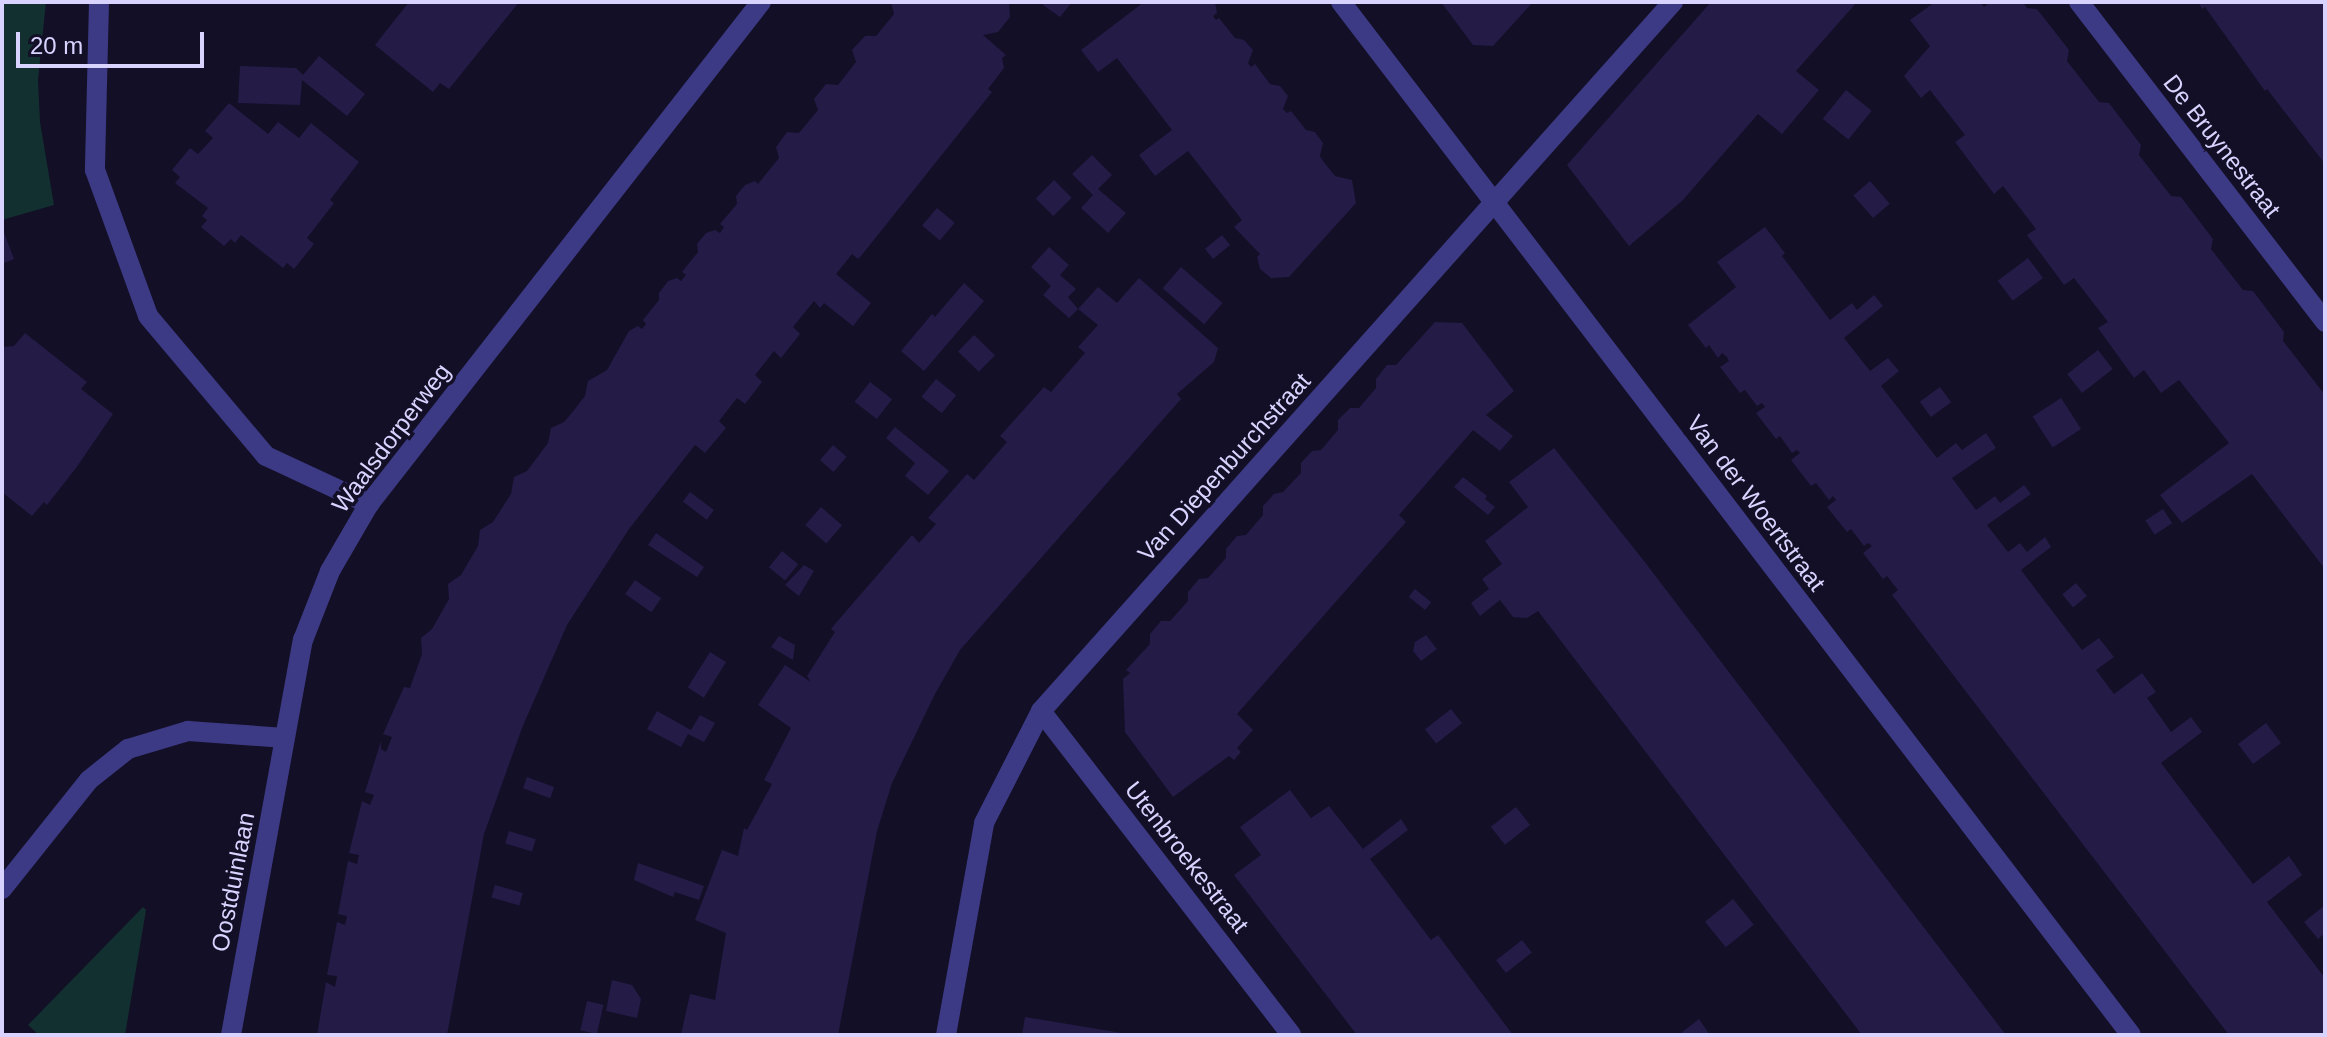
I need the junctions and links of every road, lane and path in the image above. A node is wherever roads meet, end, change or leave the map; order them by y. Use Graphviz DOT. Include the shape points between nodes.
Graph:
graph roads {
  1 [pos="99,2"];
  2 [pos="761,2"];
  3 [pos="1341,2"];
  4 [pos="1673,2"];
  5 [pos="2079,2"];
  6 [pos="1495,204"];
  7 [pos="2325,322"];
  8 [pos="369,504"];
  9 [pos="1041,711"];
  10 [pos="285,738"];
  11 [pos="2,889"];
  12 [pos="231,1035"];
  13 [pos="946,1035"];
  14 [pos="1291,1035"];
  15 [pos="2131,1035"];
  1 -- 8 [label="street" via="95,170 148,316 266,456"];
  2 -- 8 [label="street, Waalsdorperweg"];
  3 -- 6 [label="street, Van der Woertstraat"];
  4 -- 6 [label="street, Van Diepenburchstraat"];
  5 -- 7 [label="street, De Bruynestraat"];
  6 -- 9 [label="street, Van Diepenburchstraat"];
  6 -- 15 [label="street, Van der Woertstraat"];
  8 -- 10 [label="street, Waalsdorperweg" via="311,616"];
  9 -- 13 [label="street, Van Diepenburchstraat" via="984,823"];
  9 -- 14 [label="street, Utenbroekestraat"];
  10 -- 11 [label="street" via="188,731 128,749 89,780"];
  10 -- 12 [label="street, Oostduinlaan"];
}
